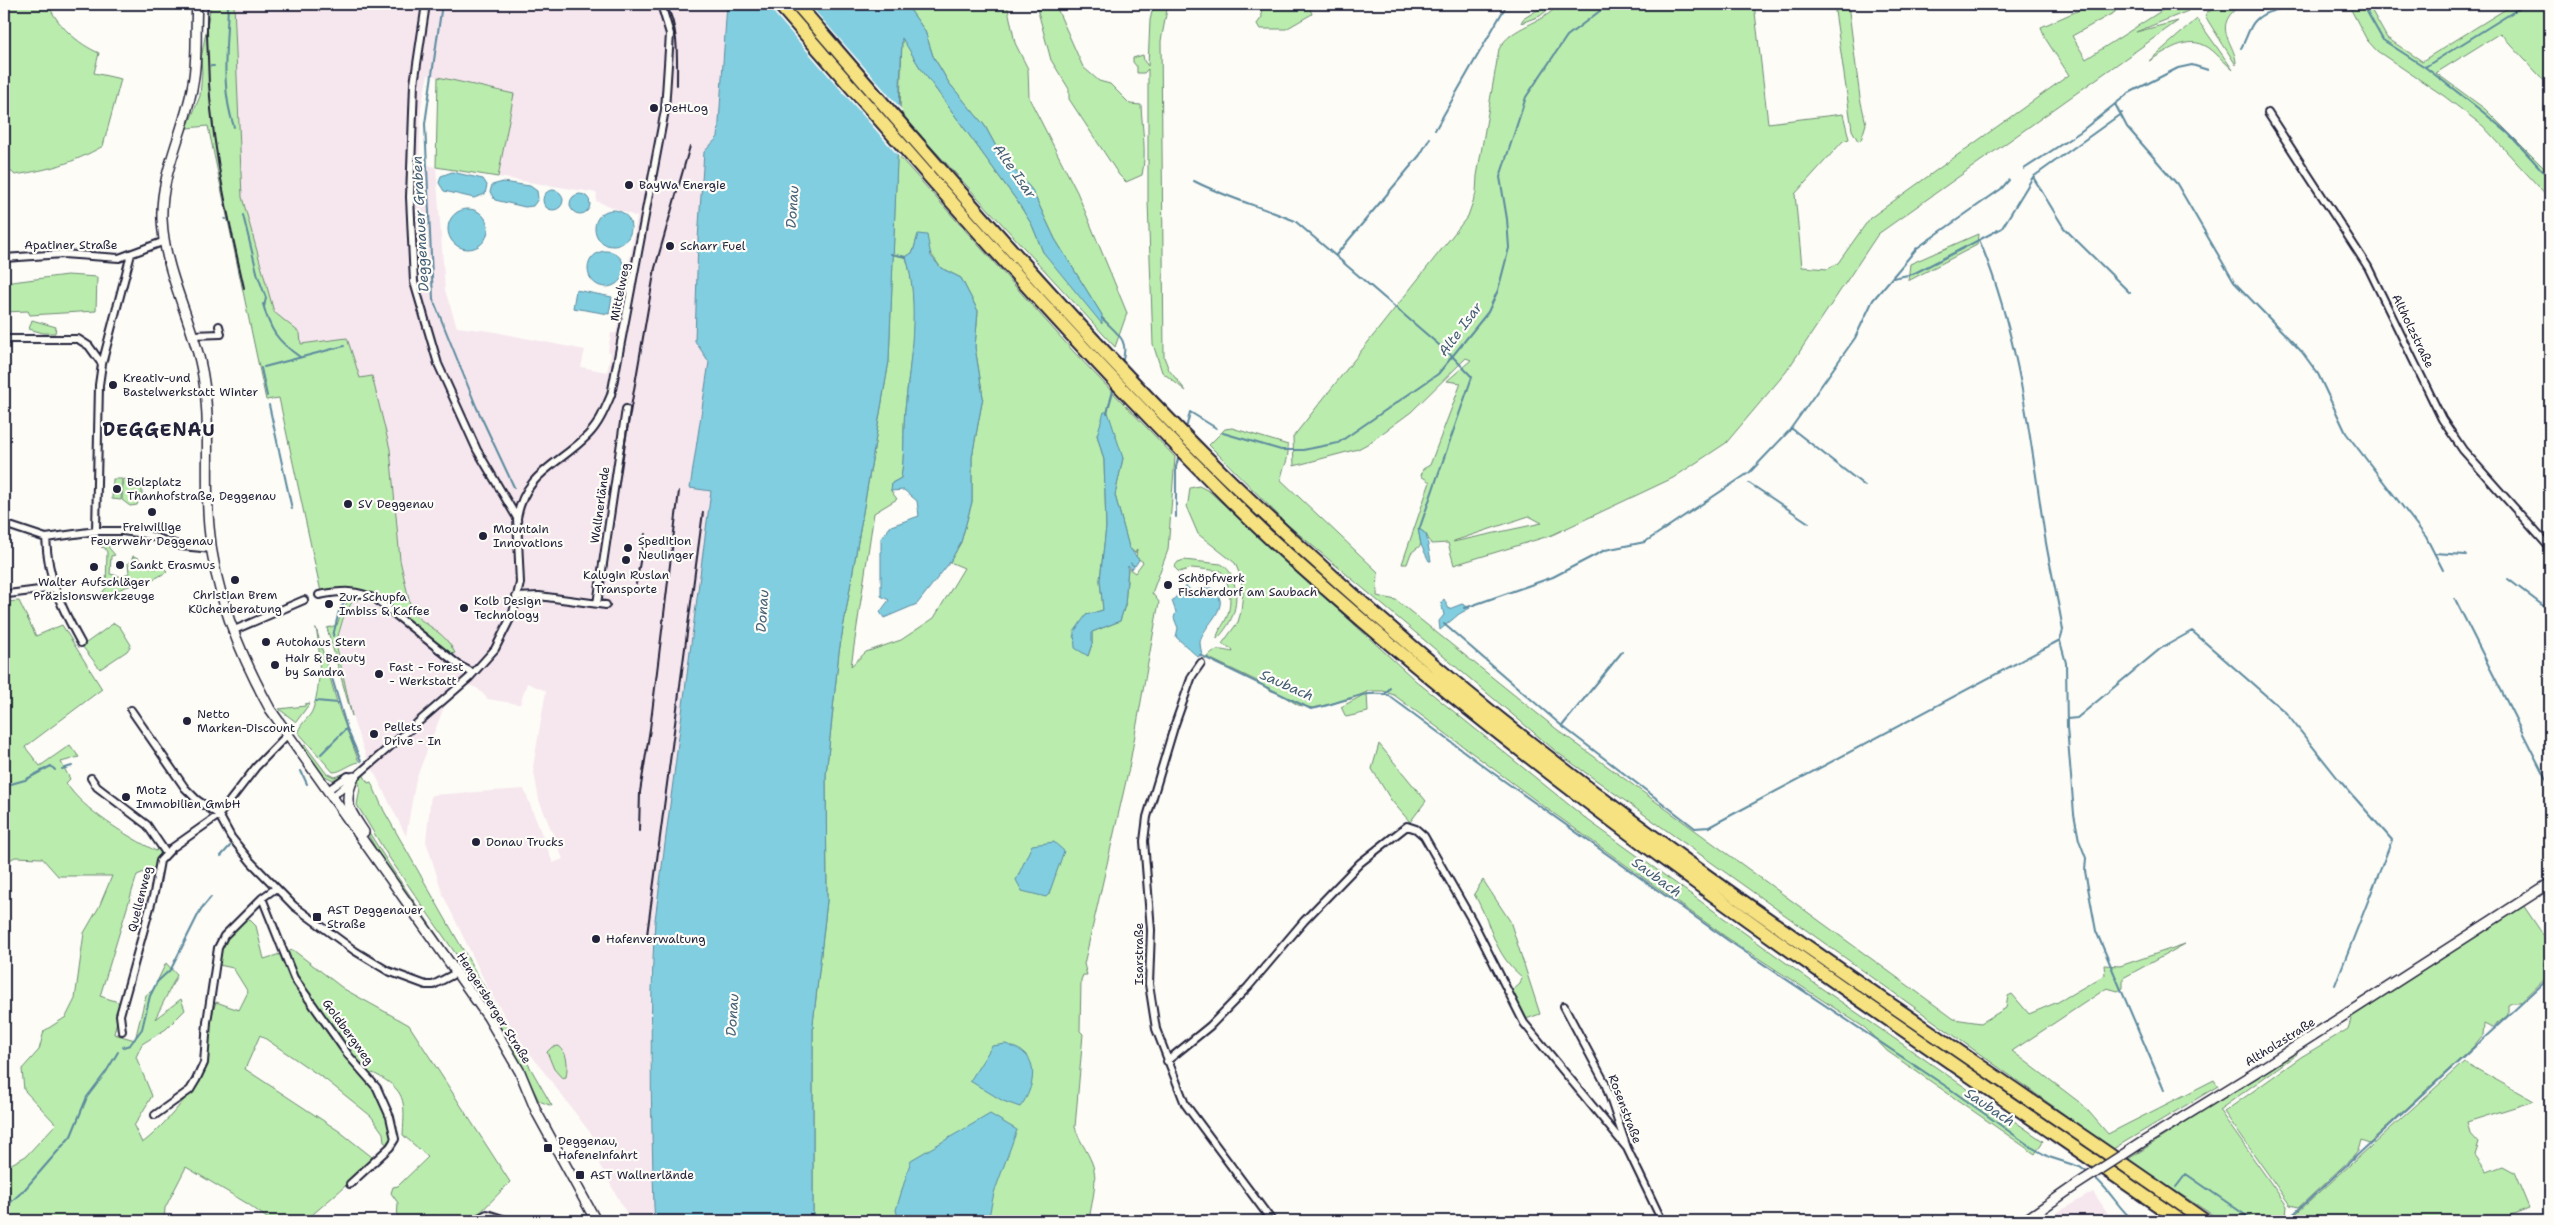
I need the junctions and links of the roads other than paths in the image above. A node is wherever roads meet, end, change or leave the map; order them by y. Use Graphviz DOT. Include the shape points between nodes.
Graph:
graph roads {
  1 [pos="197,4"];
  2 [pos="426,4"];
  3 [pos="662,4"];
  4 [pos="779,4"];
  5 [pos="797,4"];
  6 [pos="2268,113"];
  7 [pos="165,241"];
  8 [pos="132,254"];
  9 [pos="4,258"];
  10 [pos="219,326"];
  11 [pos="192,335"];
  12 [pos="4,339"];
  13 [pos="102,364"];
  14 [pos="626,409"];
  15 [pos="517,518"];
  16 [pos="4,524"];
  17 [pos="96,531"];
  18 [pos="46,538"];
  19 [pos="2550,548"];
  20 [pos="212,549"];
  21 [pos="55,588"];
  22 [pos="8,594"];
  23 [pos="319,595"];
  24 [pos="516,597"];
  25 [pos="304,600"];
  26 [pos="597,604"];
  27 [pos="606,605"];
  28 [pos="232,631"];
  29 [pos="81,642"];
  30 [pos="1201,663"];
  31 [pos="474,673"];
  32 [pos="131,710"];
  33 [pos="288,734"];
  34 [pos="354,777"];
  35 [pos="92,778"];
  36 [pos="330,794"];
  37 [pos="219,815"];
  38 [pos="368,846"];
  39 [pos="166,853"];
  40 [pos="2550,883"];
  41 [pos="276,888"];
  42 [pos="262,898"];
  43 [pos="458,972"];
  44 [pos="1564,1006"];
  45 [pos="122,1031"];
  46 [pos="1167,1061"];
  47 [pos="154,1115"];
  48 [pos="1627,1148"];
  49 [pos="350,1184"];
  50 [pos="474,1221"];
  51 [pos="510,1221"];
  52 [pos="596,1221"];
  53 [pos="1272,1221"];
  54 [pos="1662,1221"];
  55 [pos="2024,1221"];
  56 [pos="2181,1221"];
  57 [pos="2205,1221"];
  1 -- 7 [label="main road, Hengersberger Straße" via="194,82 164,198"];
  2 -- 15 [label="street" via="414,84 410,197 414,282 438,364 476,450"];
  3 -- 15 [label="street, Mittelweg" via="670,34 666,110 611,395 588,436 536,476 522,496"];
  4 -- 56 [label="highway" via="978,233 1214,485 1408,660 1545,771 1712,896"];
  5 -- 57 [label="highway" via="1106,353 1224,475 1415,649 1560,766 1718,886"];
  6 -- 19 [label="street, Altholzstraße" via="2368,267 2442,419 2463,450"];
  7 -- 8 [label="street, Apatiner Straße"];
  7 -- 11 [label="main road, Hengersberger Straße"];
  8 -- 9 [label="street, Apatiner Straße" via="119,258 64,254"];
  8 -- 13 [label="street"];
  10 -- 11 [label="street" via="221,334"];
  11 -- 20 [label="main road, Hengersberger Straße" via="200,360 207,409"];
  12 -- 13 [label="street" via="78,339 89,346"];
  13 -- 17 [label="street"];
  14 -- 26 [label="street, Wallnerlände"];
  15 -- 24 [label="street" via="520,583"];
  16 -- 18 [label="street"];
  17 -- 18 [label="street"];
  17 -- 20 [label="street" via="135,532 181,546"];
  18 -- 21 [label="street" via="48,570"];
  20 -- 28 [label="main road, Hengersberger Straße"];
  21 -- 22 [label="street"];
  21 -- 29 [label="street" via="61,608"];
  23 -- 31 [label="street" via="352,591 377,600 460,666"];
  24 -- 26 [label="street" via="540,596"];
  24 -- 31 [label="street" via="513,613 495,649"];
  25 -- 28 [label="street"];
  26 -- 27 [label="street"];
  28 -- 33 [label="main road, Hengersberger Straße" via="249,669"];
  30 -- 46 [label="street, Isarstraße" via="1192,676 1174,727 1150,808 1144,841 1151,930 1150,984 1156,1029"];
  31 -- 34 [label="street"];
  32 -- 37 [label="street" via="185,788"];
  33 -- 36 [label="main road, Hengersberger Straße"];
  33 -- 37 [label="street, Quellenweg" via="256,767"];
  34 -- 36 [label="street" via="348,776"];
  34 -- 38 [label="main road, Hengersberger Straße" via="346,803 366,836"];
  35 -- 39 [label="street" via="97,787 147,825"];
  36 -- 38 [label="main road, Hengersberger Straße"];
  37 -- 39 [label="street, Quellenweg"];
  37 -- 41 [label="street" via="231,837"];
  38 -- 43 [label="main road, Hengersberger Straße"];
  39 -- 45 [label="street, Quellenweg" via="160,861 120,1015"];
  40 -- 55 [label="main road, Altholzstraße, bridge" via="2141,1142"];
  41 -- 42 [label="street"];
  41 -- 43 [label="street" via="322,927 388,971 426,985 433,985"];
  42 -- 47 [label="street" via="224,936 218,948 204,1063 196,1080 190,1090"];
  42 -- 49 [label="street, Goldbergweg" via="294,978 349,1056 377,1088 390,1117 395,1139 390,1148"];
  43 -- 52 [label="main road, Hengersberger Straße" via="520,1072 537,1113"];
  44 -- 48 [label="street, Rosenstraße" via="1605,1083"];
  46 -- 48 [label="street" via="1210,1026 1360,863 1407,826 1416,828 1424,836 1474,922 1524,1023"];
  46 -- 53 [label="street, Isarstraße" via="1185,1104"];
  48 -- 54 [label="street, Rosenstraße"];
  50 -- 51 [label="street" via="487,1214"];
}
